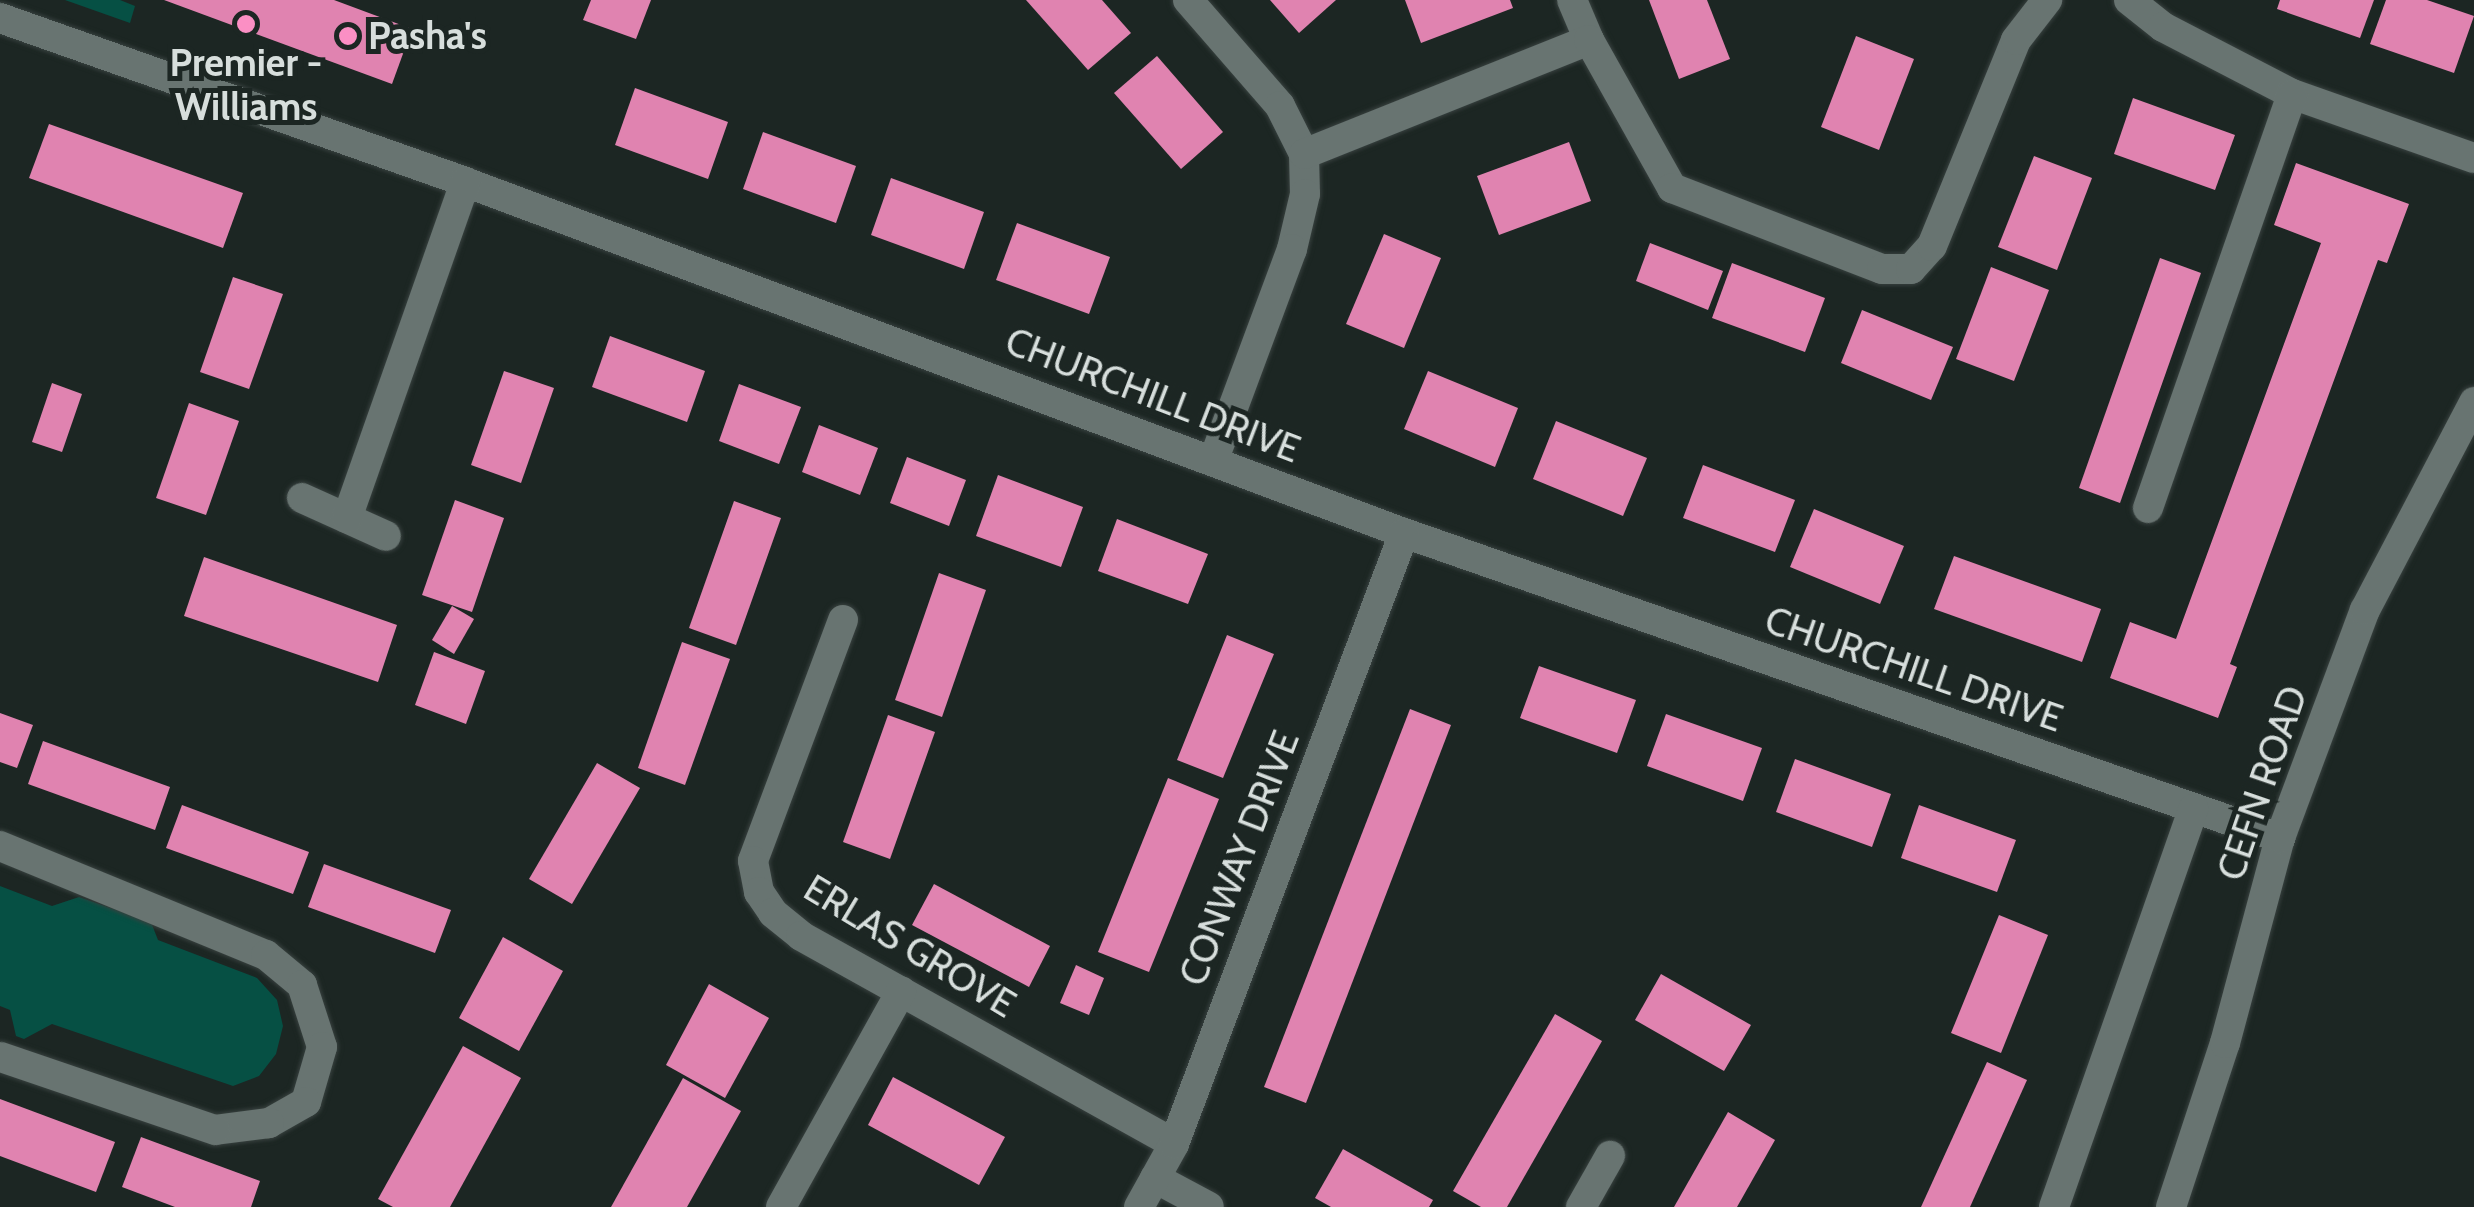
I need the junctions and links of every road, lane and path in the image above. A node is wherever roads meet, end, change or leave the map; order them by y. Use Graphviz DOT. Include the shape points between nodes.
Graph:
graph roads {
  1 [pos="1188,0"];
  2 [pos="1572,0"];
  3 [pos="2047,0"];
  4 [pos="2129,0"];
  5 [pos="0,18"];
  6 [pos="1589,40"];
  7 [pos="2292,94"];
  8 [pos="1304,154"];
  9 [pos="2474,158"];
  10 [pos="465,182"];
  11 [pos="2474,402"];
  12 [pos="1214,459"];
  13 [pos="302,498"];
  14 [pos="2148,508"];
  15 [pos="346,518"];
  16 [pos="1404,534"];
  17 [pos="386,536"];
  18 [pos="843,620"];
  19 [pos="2193,809"];
  20 [pos="2280,838"];
  21 [pos="0,846"];
  22 [pos="902,991"];
  23 [pos="0,1058"];
  24 [pos="1174,1144"];
  25 [pos="1610,1156"];
  26 [pos="1155,1178"];
  27 [pos="781,1207"];
  28 [pos="1139,1207"];
  29 [pos="1209,1207"];
  30 [pos="1581,1207"];
  31 [pos="2054,1207"];
  32 [pos="2171,1207"];
  1 -- 8 [label="street" via="1280,106"];
  2 -- 6 [label="street"];
  3 -- 6 [label="street" via="2016,40 1932,246 1911,269 1882,269 1672,188"];
  4 -- 7 [label="street" via="2163,27"];
  5 -- 10 [label="street, CHURCHILL DRIVE"];
  6 -- 8 [label="street"];
  7 -- 9 [label="street"];
  7 -- 14 [label="street"];
  8 -- 12 [label="street" via="1305,194 1292,248"];
  10 -- 12 [label="street, CHURCHILL DRIVE"];
  10 -- 15 [label="street"];
  11 -- 20 [label="street, CEFN ROAD" via="2365,610"];
  12 -- 16 [label="street, CHURCHILL DRIVE"];
  13 -- 15 [label="street"];
  15 -- 17 [label="street"];
  16 -- 19 [label="street, CHURCHILL DRIVE"];
  16 -- 24 [label="street, CONWAY DRIVE"];
  18 -- 22 [label="street, ERLAS GROVE" via="753,861 759,892 778,918"];
  19 -- 20 [label="street, CHURCHILL DRIVE"];
  19 -- 31 [label="street, CEFN ROAD"];
  20 -- 32 [label="street, CEFN ROAD" via="2225,1043"];
  21 -- 23 [label="street" via="266,955 302,985 322,1048 306,1102 269,1123 214,1130"];
  22 -- 24 [label="street, ERLAS GROVE"];
  22 -- 27 [label="street"];
  24 -- 26 [label="street, CONWAY DRIVE"];
  25 -- 30 [label="street"];
  26 -- 28 [label="street, CONWAY DRIVE"];
  26 -- 29 [label="street"];
}
